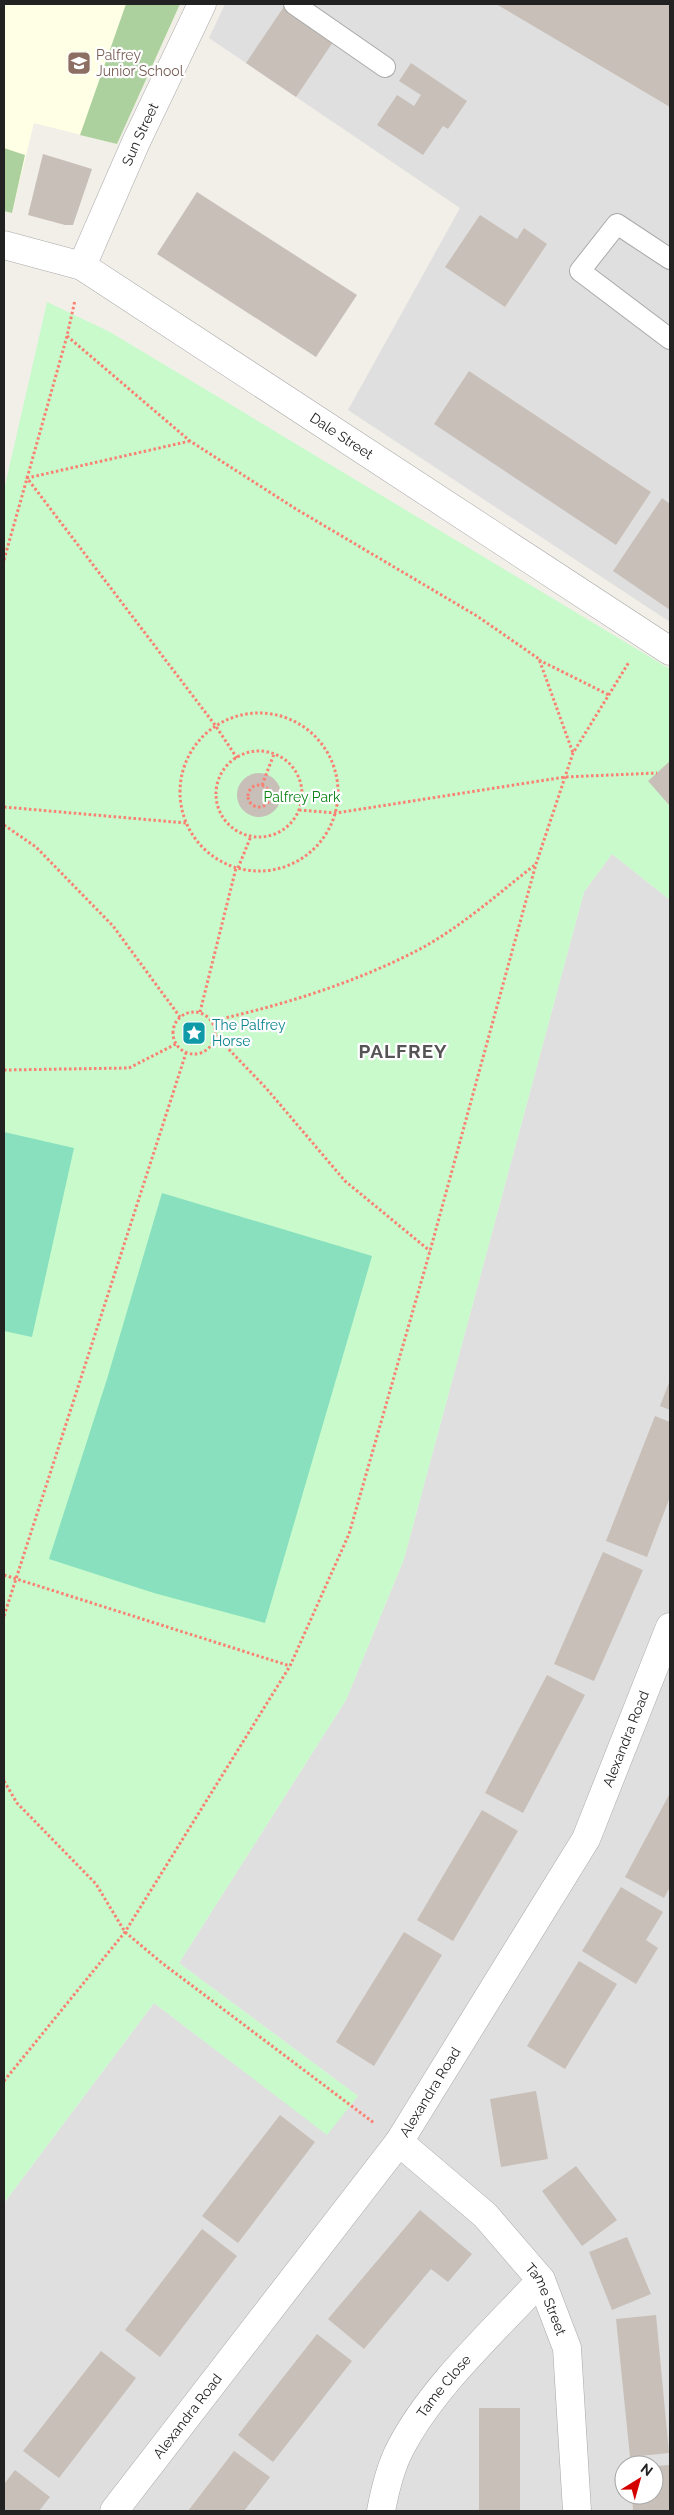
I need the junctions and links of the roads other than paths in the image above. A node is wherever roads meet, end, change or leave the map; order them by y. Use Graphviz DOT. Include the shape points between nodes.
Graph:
graph roads {
  1 [pos="202,4"];
  2 [pos="294,4"];
  3 [pos="385,67"];
  4 [pos="4,245"];
  5 [pos="670,259"];
  6 [pos="82,266"];
  7 [pos="670,339"];
  8 [pos="670,651"];
  9 [pos="669,1634"];
  10 [pos="399,2142"];
  11 [pos="541,2280"];
  12 [pos="114,2511"];
  13 [pos="381,2511"];
  14 [pos="577,2511"];
  1 -- 6 [label="street, Sun Street" via="136,142"];
  2 -- 3 [label="lane"];
  4 -- 6 [label="street, Dale Street"];
  5 -- 7 [label="lane" via="617,224 580,271"];
  6 -- 8 [label="street, Dale Street"];
  9 -- 10 [label="street, Alexandra Road" via="586,1839"];
  10 -- 11 [label="street, Tame Street" via="485,2215"];
  10 -- 12 [label="street, Alexandra Road"];
  11 -- 13 [label="street, Tame Close" via="425,2406 399,2450"];
  11 -- 14 [label="street, Tame Street" via="567,2348"];
}
